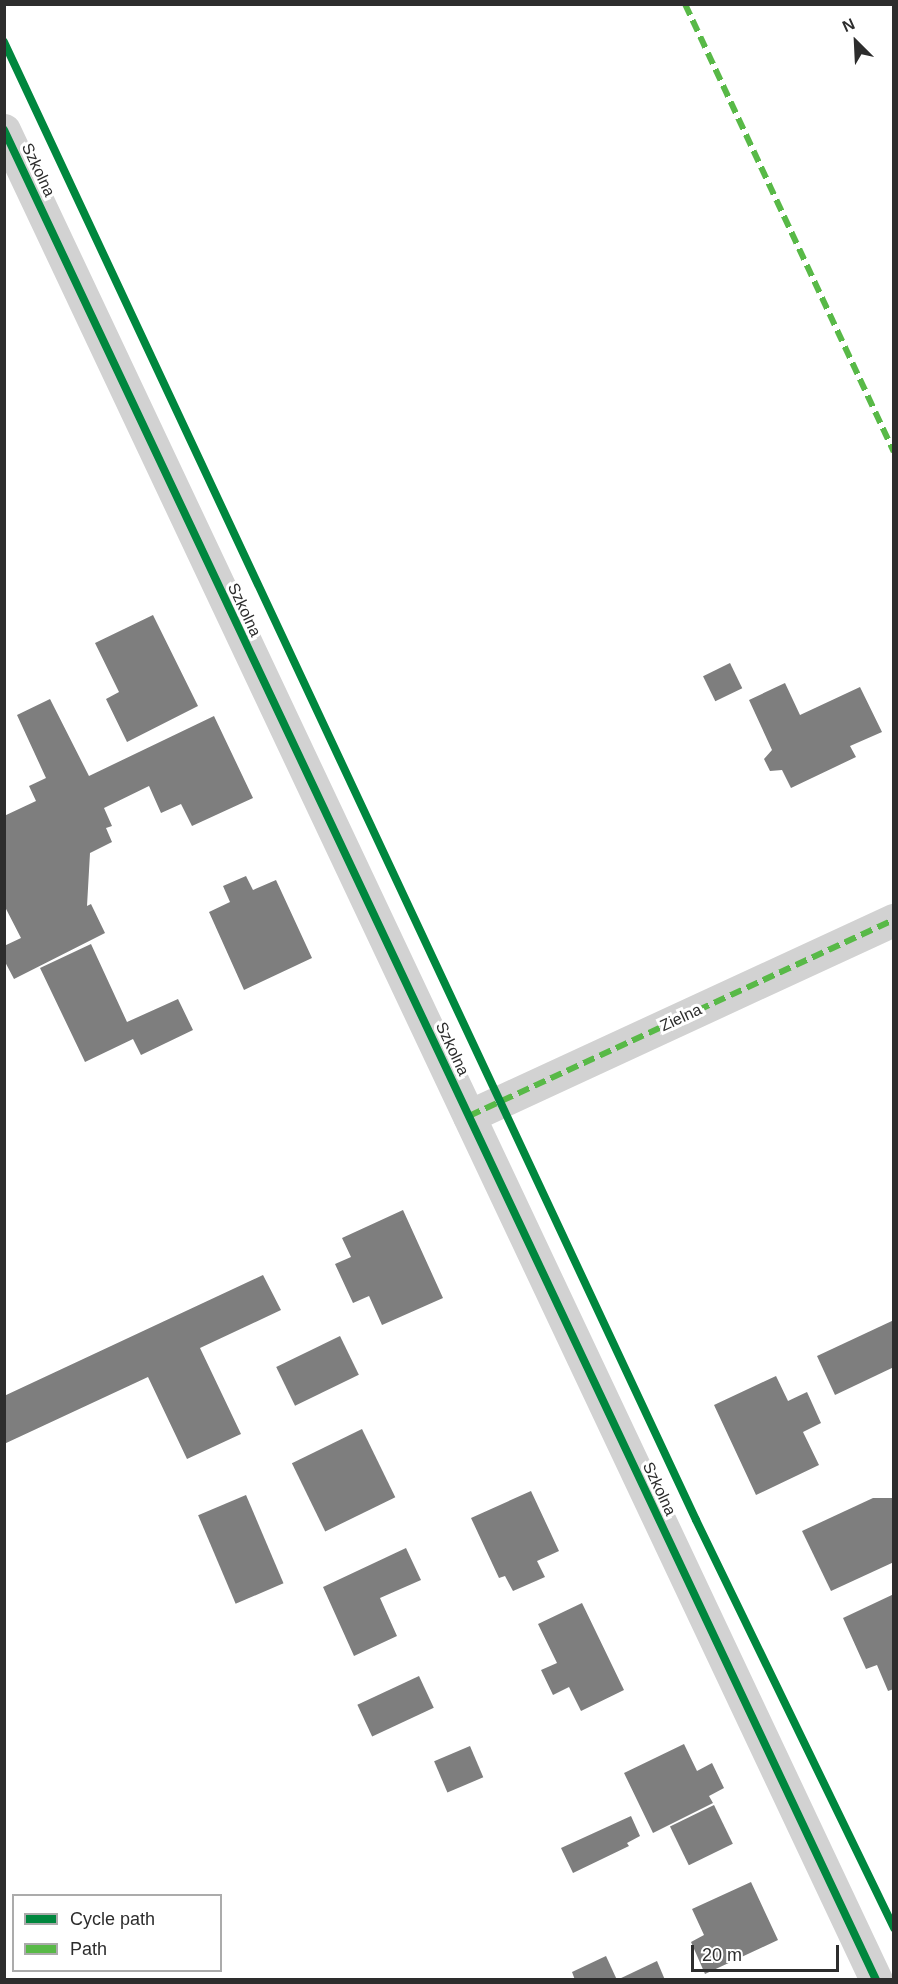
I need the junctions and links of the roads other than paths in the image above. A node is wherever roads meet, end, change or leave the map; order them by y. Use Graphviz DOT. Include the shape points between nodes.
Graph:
graph roads {
  1 [pos="4,130"];
  2 [pos="894,920"];
  3 [pos="469,1116"];
  4 [pos="876,1980"];
  1 -- 3 [label="street, Szkolna"];
  2 -- 3 [label="street, Zielna"];
  3 -- 4 [label="street, Szkolna"];
}
